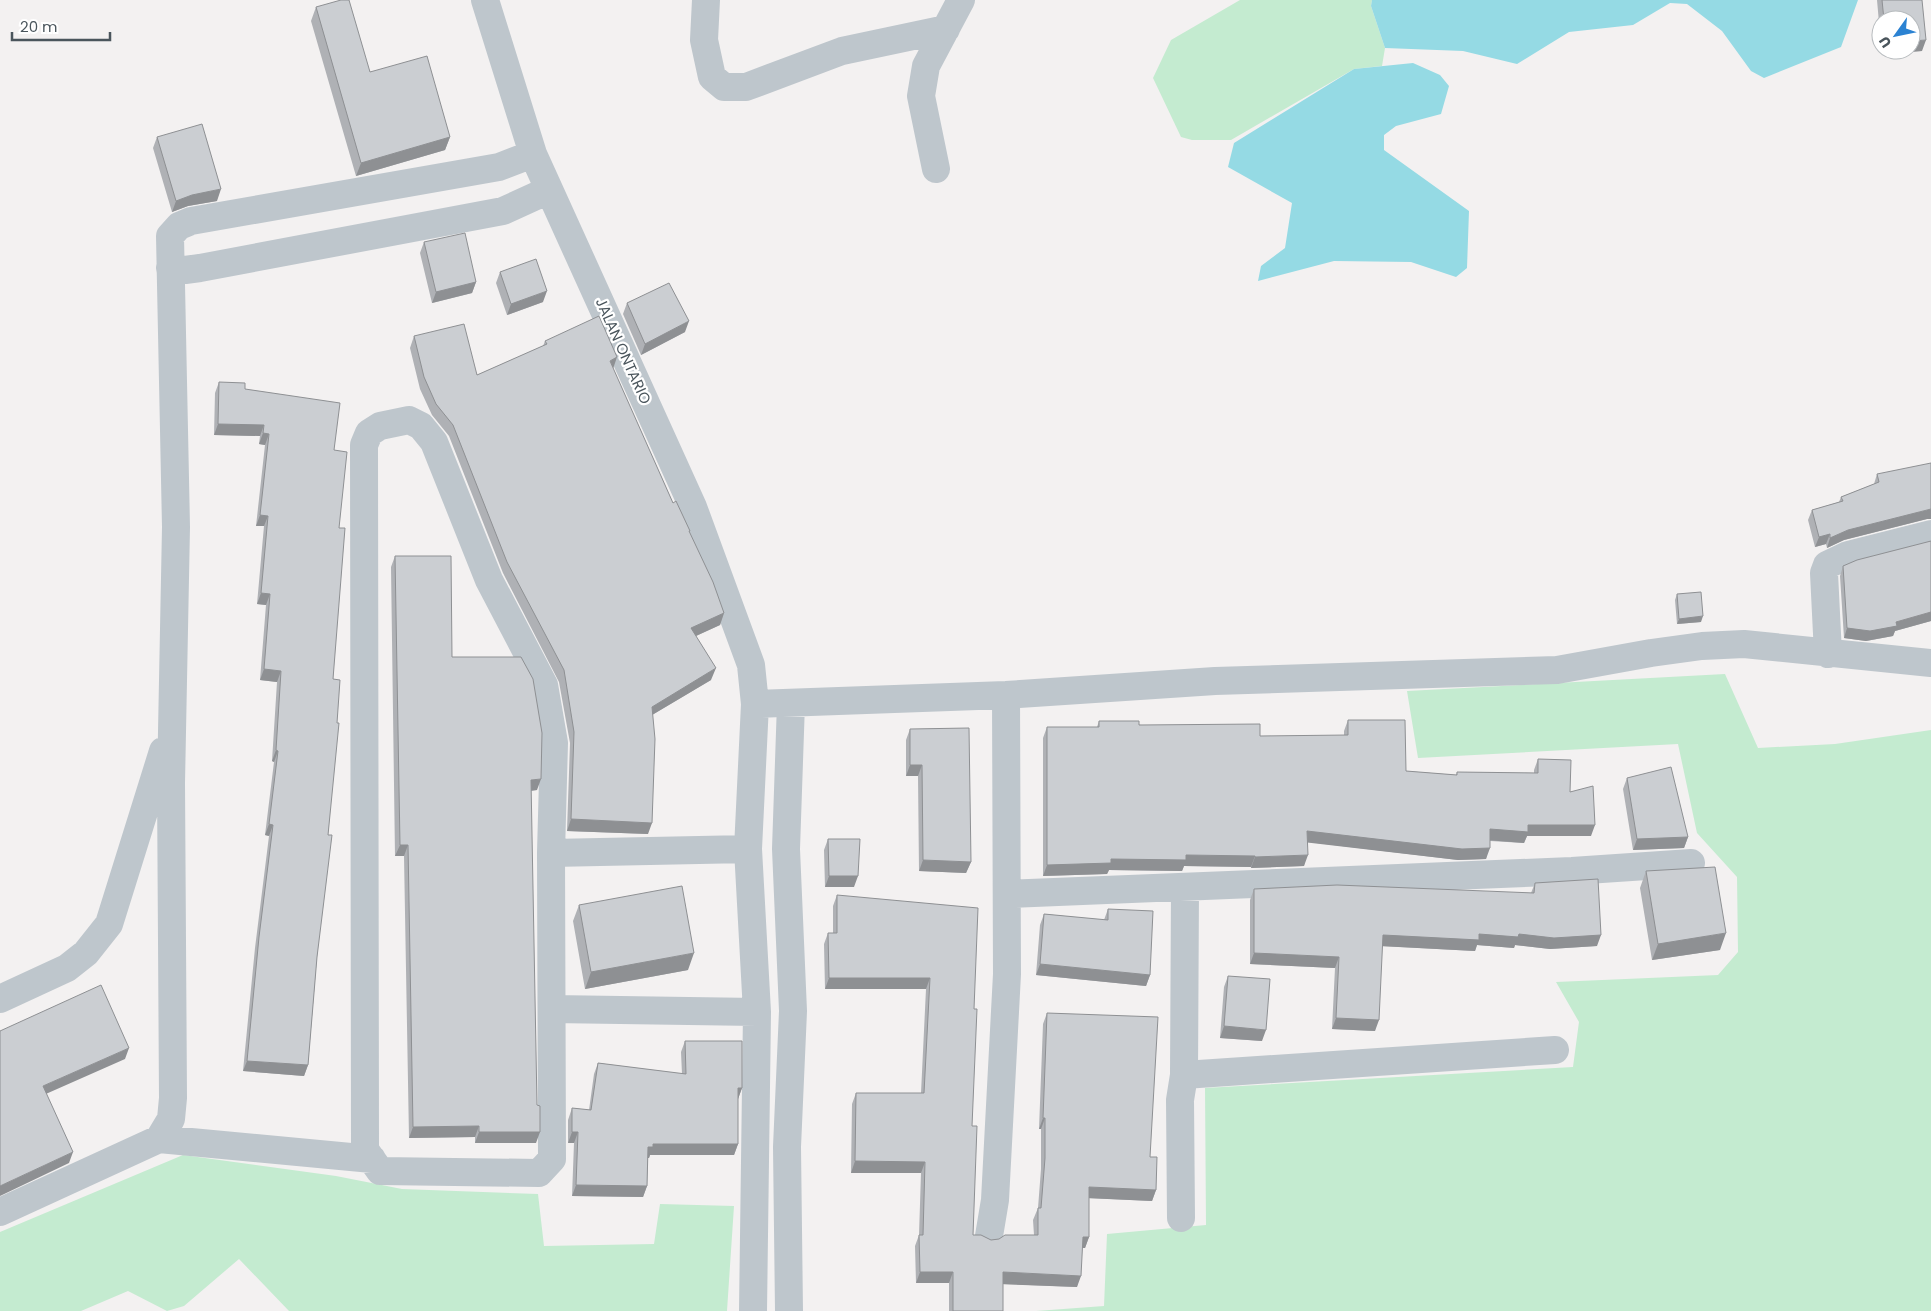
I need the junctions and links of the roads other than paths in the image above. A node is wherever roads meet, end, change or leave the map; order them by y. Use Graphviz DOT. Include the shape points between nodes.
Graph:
graph roads {
  1 [pos="484,0"];
  2 [pos="706,0"];
  3 [pos="961,0"];
  4 [pos="946,29"];
  5 [pos="533,154"];
  6 [pos="936,169"];
  7 [pos="549,190"];
  8 [pos="170,268"];
  9 [pos="1931,534"];
  10 [pos="1828,654"];
  11 [pos="1931,663"];
  12 [pos="1006,695"];
  13 [pos="791,703"];
  14 [pos="755,704"];
  15 [pos="172,722"];
  16 [pos="748,849"];
  17 [pos="551,853"];
  18 [pos="1691,863"];
  19 [pos="1186,888"];
  20 [pos="1007,894"];
  21 [pos="0,999"];
  22 [pos="552,1009"];
  23 [pos="792,1011"];
  24 [pos="757,1012"];
  25 [pos="1555,1050"];
  26 [pos="1184,1075"];
  27 [pos="159,1139"];
  28 [pos="372,1159"];
  29 [pos="0,1212"];
  30 [pos="1180,1218"];
  31 [pos="989,1236"];
  32 [pos="753,1311"];
  33 [pos="789,1311"];
  1 -- 5 [label="street, JALAN ONTARIO"];
  2 -- 4 [label="street" via="704,40 712,77 724,87 746,87 842,51"];
  3 -- 4 [label="street"];
  4 -- 6 [label="street" via="926,66 921,96"];
  5 -- 7 [label="street, JALAN ONTARIO"];
  5 -- 8 [label="street" via="499,167 191,221 179,226 170,236"];
  7 -- 8 [label="street" via="503,211 200,268"];
  7 -- 14 [label="street, JALAN ONTARIO" via="694,507 751,665"];
  8 -- 15 [label="street" via="176,527"];
  9 -- 10 [label="street" via="1848,555 1827,565 1824,573"];
  10 -- 11 [label="street"];
  10 -- 12 [label="street" via="1744,644 1719,645 1650,653 1557,670 1215,681"];
  12 -- 13 [label="street"];
  12 -- 20 [label="street"];
  13 -- 14 [label="street"];
  13 -- 23 [label="street" via="786,849"];
  14 -- 16 [label="street, JALAN ONTARIO"];
  15 -- 21 [label="street" via="109,924 86,953 67,968"];
  15 -- 27 [label="street" via="172,1098 171,1119"];
  16 -- 17 [label="street"];
  16 -- 24 [label="street, JALAN ONTARIO"];
  17 -- 22 [label="street"];
  17 -- 28 [label="street" via="554,743 544,685 488,580 434,442 421,426 410,420 380,426 369,433 364,445 365,1150"];
  18 -- 19 [label="street"];
  19 -- 20 [label="street"];
  19 -- 26 [label="street"];
  20 -- 31 [label="street" via="1007,974 995,1200"];
  22 -- 24 [label="street"];
  22 -- 28 [label="street" via="552,1159 539,1174 380,1171"];
  23 -- 24 [label="street" via="788,1024 776,1030 762,1025"];
  23 -- 33 [label="street" via="787,1147"];
  24 -- 32 [label="street, JALAN ONTARIO"];
  25 -- 26 [label="street"];
  26 -- 30 [label="street" via="1180,1100"];
  27 -- 28 [label="street"];
  27 -- 29 [label="street"];
}
